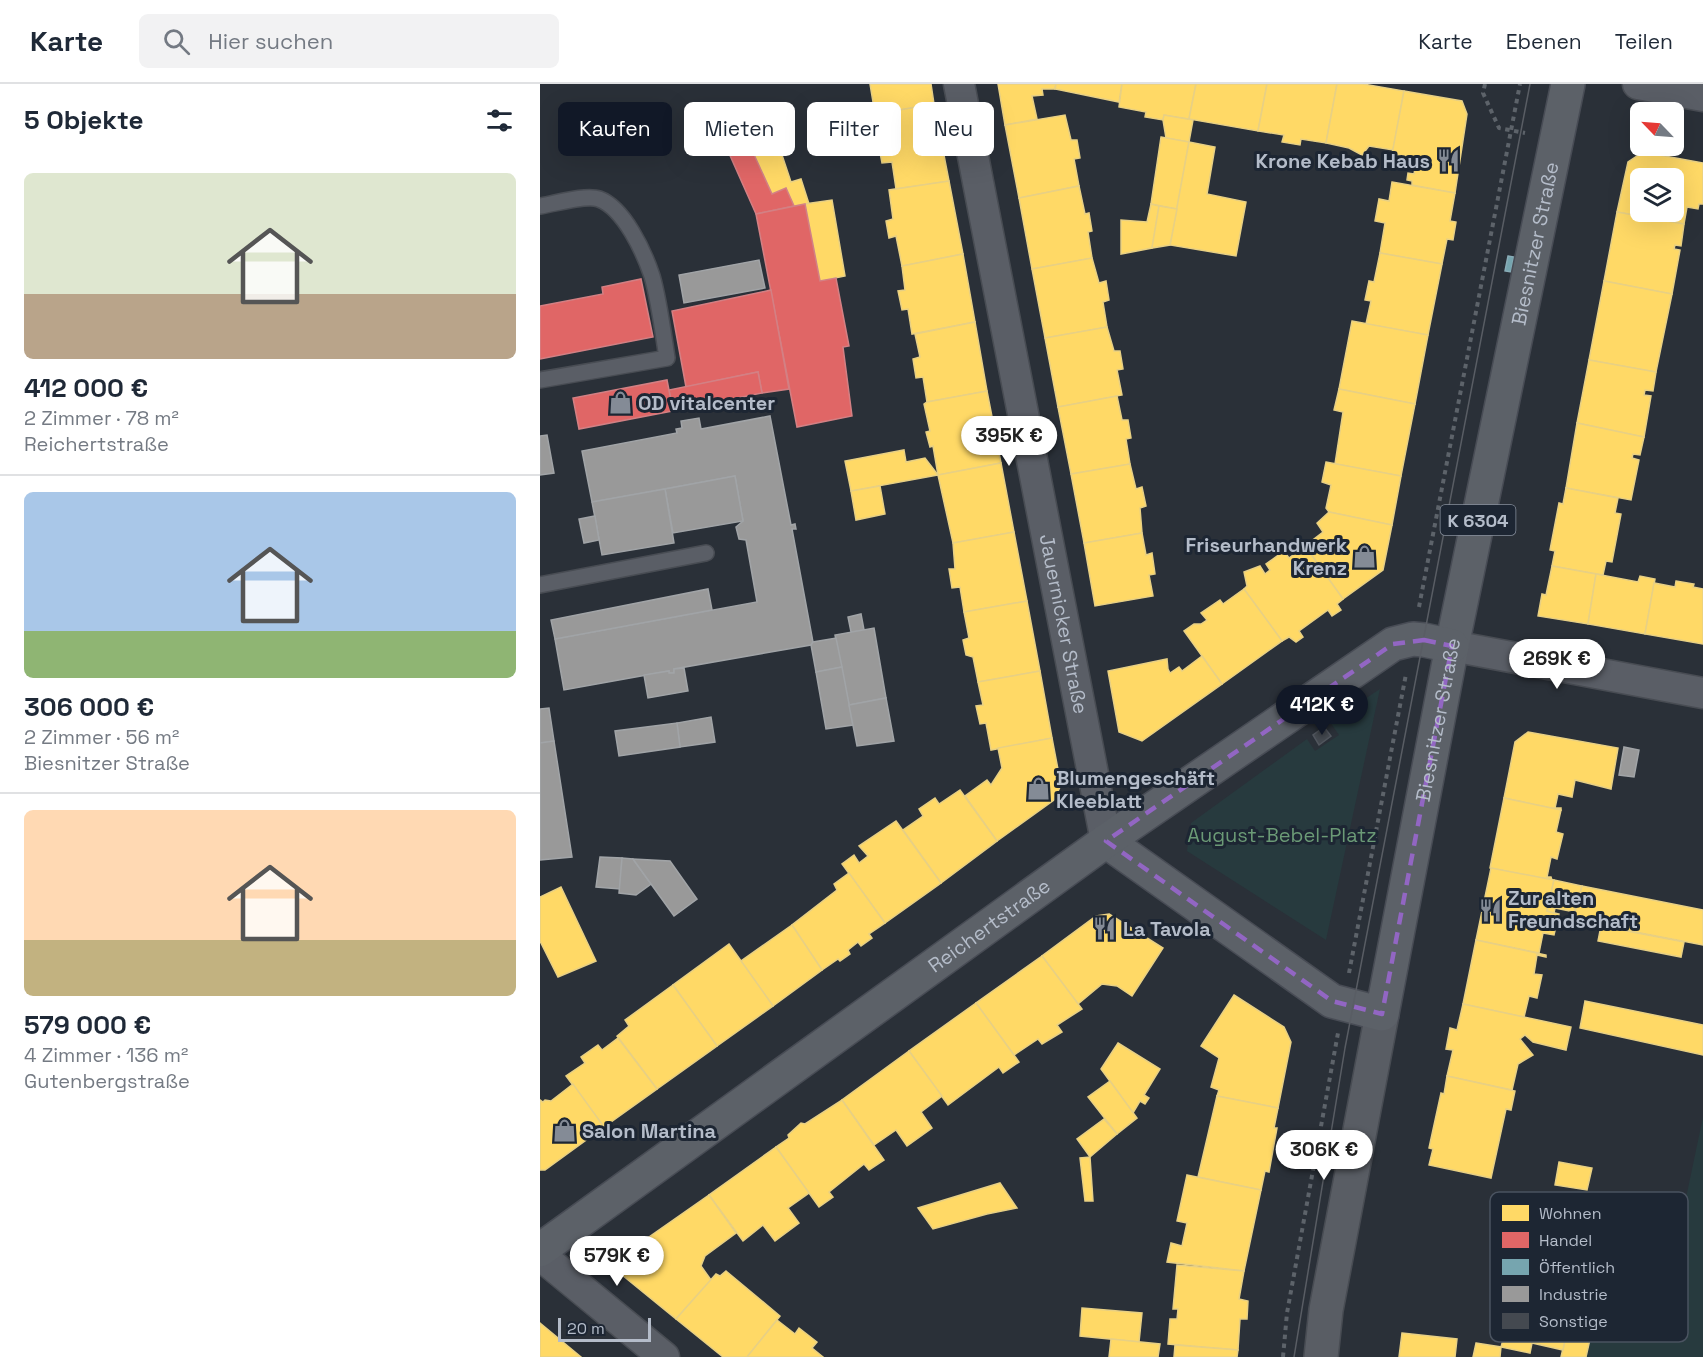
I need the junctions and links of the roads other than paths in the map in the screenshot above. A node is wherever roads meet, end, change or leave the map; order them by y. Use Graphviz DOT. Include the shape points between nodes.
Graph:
graph roads {
  1 [pos="959,84"];
  2 [pos="1568,84"];
  3 [pos="1638,84"];
  4 [pos="1703,96"];
  5 [pos="540,206"];
  6 [pos="540,380"];
  7 [pos="706,553"];
  8 [pos="540,585"];
  9 [pos="1452,646"];
  10 [pos="1703,693"];
  11 [pos="1106,841"];
  12 [pos="1382,1014"];
  13 [pos="540,1250"];
  14 [pos="540,1255"];
  15 [pos="664,1357"];
  16 [pos="1321,1357"];
  1 -- 11 [label="street, Jauernicker Straße"];
  2 -- 9 [label="main road, Biesnitzer Straße / K 6304"];
  3 -- 4 [label="street"];
  5 -- 6 [label="lane" via="597,198 616,208 633,233 652,276 667,358"];
  7 -- 8 [label="lane"];
  9 -- 10 [label="street"];
  9 -- 11 [label="main road, Reichertstraße" via="1413,639 1393,644"];
  9 -- 12 [label="main road, Biesnitzer Straße / K 6304"];
  11 -- 12 [label="main road" via="1332,1001"];
  11 -- 13 [label="main road, Reichertstraße"];
  12 -- 16 [label="main road, Biesnitzer Straße / K 6304" via="1326,1310"];
  14 -- 15 [label="street"];
}
